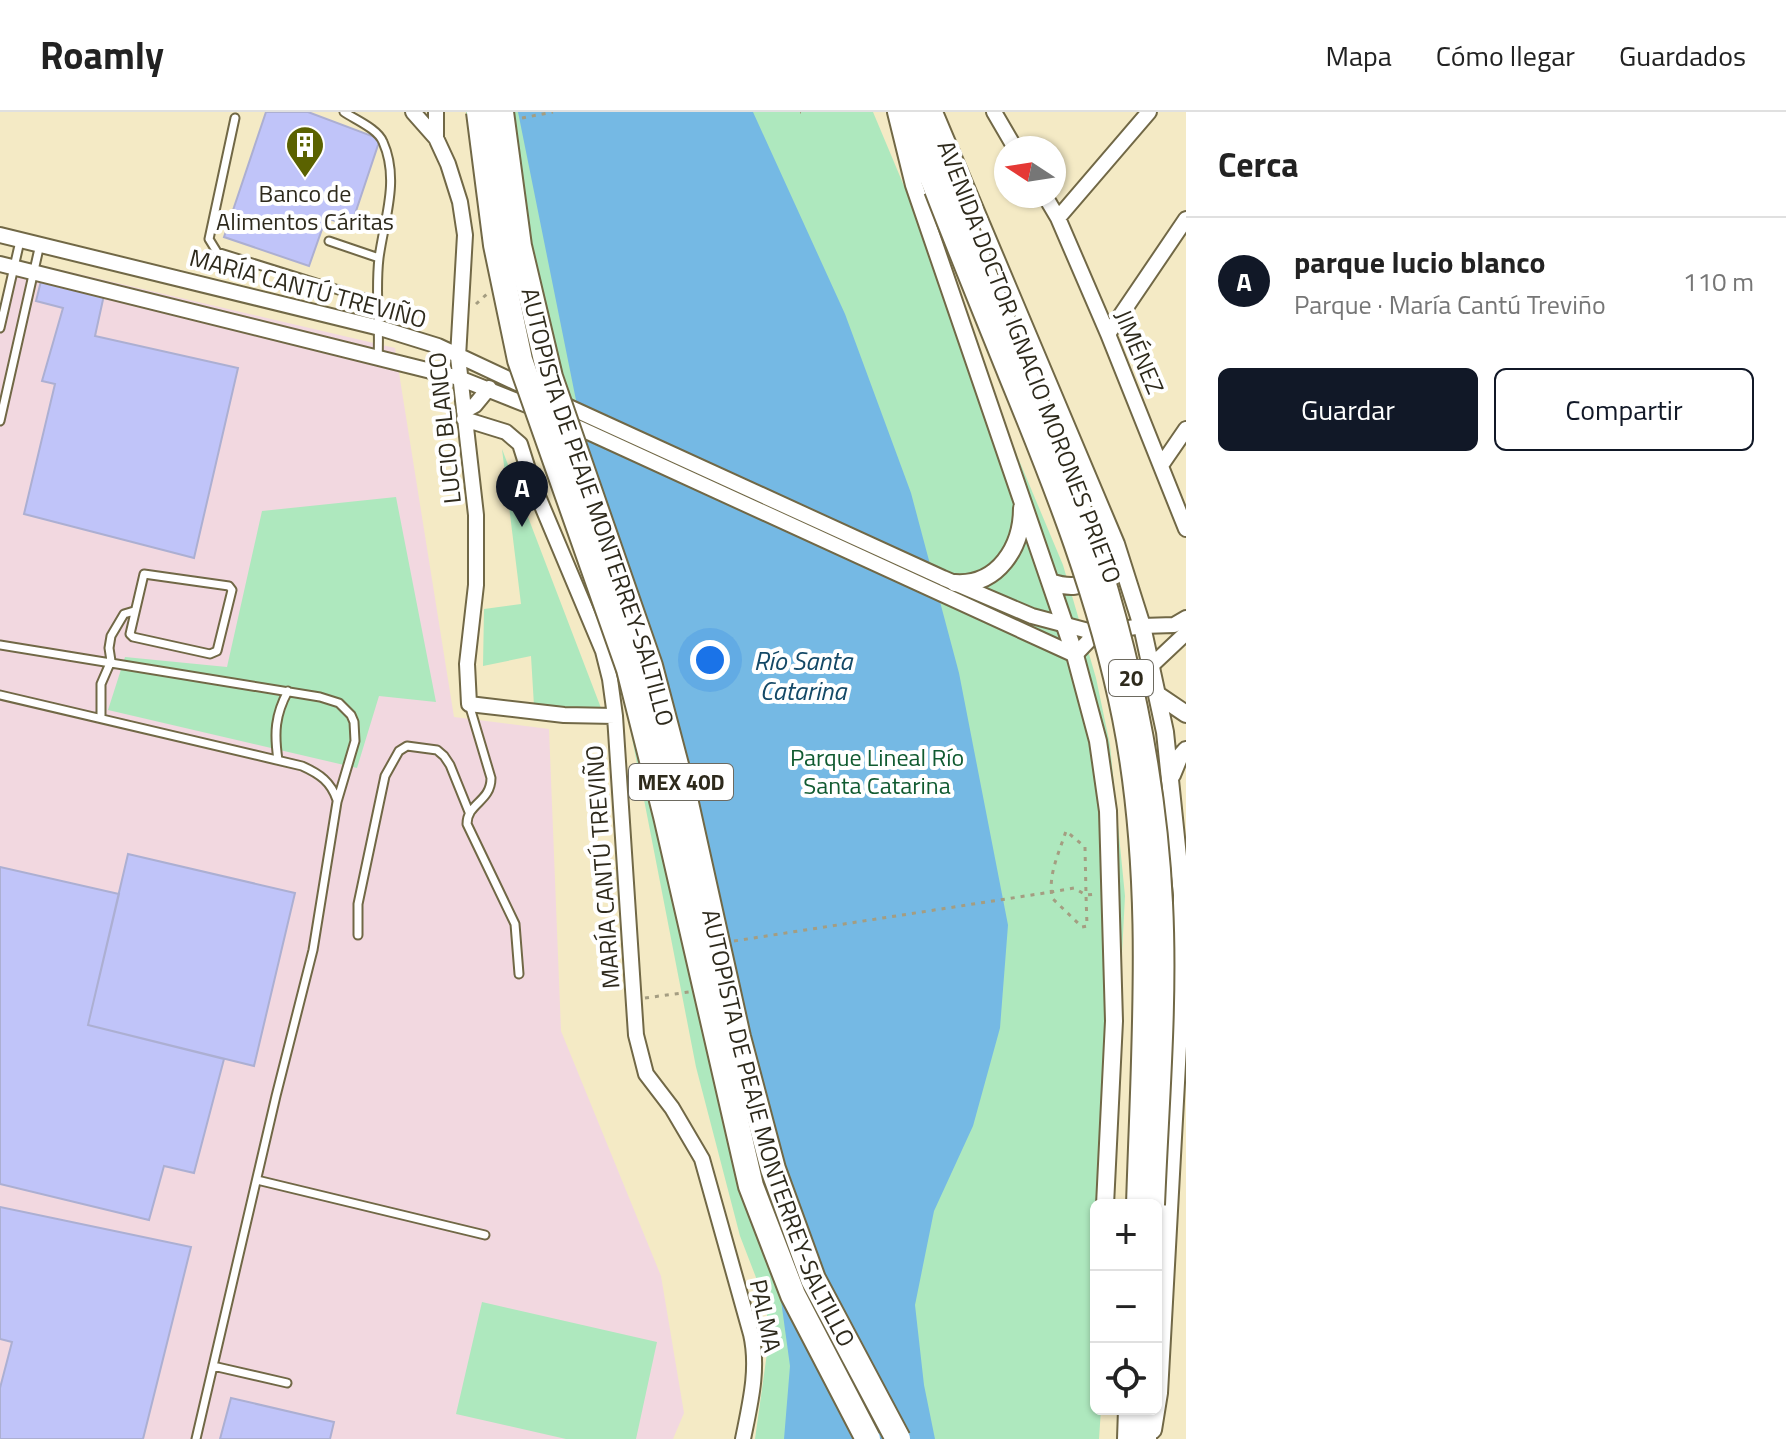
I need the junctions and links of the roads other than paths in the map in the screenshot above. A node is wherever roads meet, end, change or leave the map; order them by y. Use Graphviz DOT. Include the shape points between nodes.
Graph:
graph roads {
  1 [pos="344,112"];
  2 [pos="413,112"];
  3 [pos="436,112"];
  4 [pos="479,112"];
  5 [pos="501,112"];
  6 [pos="896,112"];
  7 [pos="903,112"];
  8 [pos="921,112"];
  9 [pos="934,112"];
  10 [pos="1149,112"];
  11 [pos="1001,116"];
  12 [pos="235,118"];
  13 [pos="1010,136"];
  14 [pos="436,138"];
  15 [pos="942,185"];
  16 [pos="1052,208"];
  17 [pos="1058,218"];
  18 [pos="1186,219"];
  19 [pos="0,235"];
  20 [pos="20,239"];
  21 [pos="329,241"];
  22 [pos="40,244"];
  23 [pos="379,258"];
  24 [pos="7,265"];
  25 [pos="34,271"];
  26 [pos="377,302"];
  27 [pos="0,328"];
  28 [pos="380,328"];
  29 [pos="1108,334"];
  30 [pos="458,357"];
  31 [pos="378,358"];
  32 [pos="459,378"];
  33 [pos="508,387"];
  34 [pos="489,388"];
  35 [pos="465,419"];
  36 [pos="0,421"];
  37 [pos="1186,429"];
  38 [pos="1162,464"];
  39 [pos="1021,495"];
  40 [pos="1186,529"];
  41 [pos="1116,544"];
  42 [pos="949,580"];
  43 [pos="1050,582"];
  44 [pos="134,611"];
  45 [pos="1186,618"];
  46 [pos="1065,626"];
  47 [pos="1142,626"];
  48 [pos="1096,633"];
  49 [pos="1186,633"];
  50 [pos="0,645"];
  51 [pos="1075,655"];
  52 [pos="111,661"];
  53 [pos="1152,665"];
  54 [pos="288,691"];
  55 [pos="0,695"];
  56 [pos="1158,695"];
  57 [pos="469,704"];
  58 [pos="1186,714"];
  59 [pos="615,716"];
  60 [pos="101,718"];
  61 [pos="1186,750"];
  62 [pos="278,760"];
  63 [pos="1170,781"];
  64 [pos="1106,788"];
  65 [pos="337,802"];
  66 [pos="469,812"];
  67 [pos="1112,892"];
  68 [pos="1182,895"];
  69 [pos="358,935"];
  70 [pos="519,974"];
  71 [pos="257,1180"];
  72 [pos="1105,1199"];
  73 [pos="1137,1199"];
  74 [pos="1154,1199"];
  75 [pos="485,1235"];
  76 [pos="728,1249"];
  77 [pos="213,1366"];
  78 [pos="287,1383"];
  79 [pos="1128,1415"];
  80 [pos="1145,1415"];
  81 [pos="1138,1438"];
  82 [pos="196,1439"];
  83 [pos="743,1439"];
  84 [pos="868,1439"];
  85 [pos="898,1439"];
  1 -- 23 [label="lane" via="383,142 391,188"];
  2 -- 14 [label="street, LUCIO BLANCO"];
  3 -- 14 [label="street"];
  4 -- 84 [label="highway, AUTOPISTA DE PEAJE MONTERREY-SALTILLO / MEX 40D, bridge" via="496,245 520,360 629,669 751,1186 793,1295"];
  5 -- 85 [label="highway, AUTOPISTA DE PEAJE MONTERREY-SALTILLO / MEX 40D, bridge" via="519,246 550,377 650,666 773,1169 813,1279"];
  6 -- 39 [label="street, 20" via="914,185"];
  7 -- 15 [label="main road, AVENIDA DOCTOR IGNACIO MORONES PRIETO / 20"];
  8 -- 15 [label="main road, AVENIDA DOCTOR IGNACIO MORONES PRIETO / 20"];
  9 -- 41 [label="street, AVENIDA DOCTOR IGNACIO MORONES PRIETO / 20"];
  10 -- 17 [label="street"];
  11 -- 13 [label="street"];
  12 -- 26 [label="lane" via="209,239 217,252"];
  14 -- 30 [label="street, LUCIO BLANCO" via="460,202 465,235"];
  15 -- 73 [label="main road, AVENIDA DOCTOR IGNACIO MORONES PRIETO / 20, bridge" via="1074,538 1123,719 1139,827 1146,964"];
  15 -- 74 [label="main road, AVENIDA DOCTOR IGNACIO MORONES PRIETO / 20, bridge" via="1089,530 1134,690 1154,807 1162,903"];
  16 -- 17 [label="street, JIMÉNEZ"];
  17 -- 29 [label="street, JIMÉNEZ"];
  18 -- 29 [label="street"];
  19 -- 20 [label="street, MARÍA CANTÚ TREVIÑO"];
  20 -- 22 [label="street, MARÍA CANTÚ TREVIÑO"];
  20 -- 24 [label="lane"];
  21 -- 23 [label="lane"];
  22 -- 25 [label="lane"];
  22 -- 28 [label="street, MARÍA CANTÚ TREVIÑO"];
  23 -- 26 [label="lane"];
  24 -- 25 [label="street, MARÍA CANTÚ TREVIÑO"];
  24 -- 27 [label="lane"];
  25 -- 31 [label="street, MARÍA CANTÚ TREVIÑO"];
  25 -- 36 [label="lane"];
  26 -- 28 [label="lane"];
  28 -- 30 [label="street, MARÍA CANTÚ TREVIÑO"];
  28 -- 31 [label="lane"];
  29 -- 38 [label="street, JIMÉNEZ"];
  30 -- 32 [label="street, LUCIO BLANCO"];
  30 -- 33 [label="street, MARÍA CANTÚ TREVIÑO"];
  31 -- 32 [label="street, MARÍA CANTÚ TREVIÑO"];
  32 -- 34 [label="street, MARÍA CANTÚ TREVIÑO"];
  32 -- 35 [label="street, LUCIO BLANCO"];
  33 -- 34 [label="street, MARÍA CANTÚ TREVIÑO"];
  33 -- 42 [label="street, MARÍA CANTÚ TREVIÑO, bridge"];
  33 -- 51 [label="street, MARÍA CANTÚ TREVIÑO, bridge"];
  34 -- 35 [label="street"];
  35 -- 57 [label="street, LUCIO BLANCO" via="476,551"];
  35 -- 59 [label="street, MARÍA CANTÚ TREVIÑO" via="509,444 532,482 603,651"];
  37 -- 38 [label="street"];
  38 -- 40 [label="street, JIMÉNEZ"];
  39 -- 42 [label="street" via="1020,532 1005,562 978,581"];
  39 -- 43 [label="street, 20"];
  41 -- 43 [label="street" via="1091,581 1064,587"];
  41 -- 47 [label="street, AVENIDA DOCTOR IGNACIO MORONES PRIETO / 20"];
  42 -- 46 [label="street, MARÍA CANTÚ TREVIÑO"];
  43 -- 46 [label="street, 20"];
  44 -- 44 [label="lane" via="133,637 210,654 217,651 232,590 144,574"];
  44 -- 52 [label="lane" via="124,614 111,636"];
  45 -- 47 [label="street" via="1174,625"];
  46 -- 48 [label="street, MARÍA CANTÚ TREVIÑO"];
  46 -- 51 [label="street, 20"];
  47 -- 48 [label="street"];
  47 -- 53 [label="street, AVENIDA DOCTOR IGNACIO MORONES PRIETO / 20"];
  48 -- 51 [label="street"];
  49 -- 53 [label="street"];
  50 -- 52 [label="lane"];
  51 -- 64 [label="street, 20"];
  52 -- 54 [label="lane"];
  52 -- 60 [label="lane" via="101,684"];
  53 -- 56 [label="street, AVENIDA DOCTOR IGNACIO MORONES PRIETO / 20"];
  54 -- 62 [label="lane" via="275,723"];
  54 -- 65 [label="lane" via="339,703 354,722 355,741"];
  55 -- 60 [label="lane"];
  56 -- 58 [label="street"];
  56 -- 63 [label="street, AVENIDA DOCTOR IGNACIO MORONES PRIETO / 20"];
  57 -- 59 [label="street"];
  57 -- 66 [label="lane" via="491,778 489,793"];
  59 -- 76 [label="street, MARÍA CANTÚ TREVIÑO" via="636,1035 646,1074 702,1159"];
  60 -- 62 [label="lane"];
  61 -- 63 [label="street"];
  62 -- 65 [label="lane" via="315,772 333,789"];
  63 -- 64 [label="street" via="1159,799 1143,808 1123,804"];
  63 -- 68 [label="street, AVENIDA DOCTOR IGNACIO MORONES PRIETO / 20"];
  64 -- 67 [label="street, 20"];
  65 -- 71 [label="lane" via="313,950"];
  66 -- 69 [label="lane" via="444,756 416,747 399,751 385,776 358,904"];
  66 -- 70 [label="lane" via="467,824 515,924"];
  67 -- 68 [label="street" via="1120,868 1139,858 1160,864"];
  67 -- 72 [label="street, 20" via="1114,1021"];
  68 -- 81 [label="street, AVENIDA DOCTOR IGNACIO MORONES PRIETO / 20" via="1180,1028 1159,1393"];
  71 -- 75 [label="lane"];
  71 -- 77 [label="lane"];
  76 -- 83 [label="street, PALMA" via="754,1351"];
  77 -- 78 [label="lane"];
  77 -- 82 [label="lane"];
  79 -- 81 [label="main road"];
  80 -- 81 [label="main road"];
}
